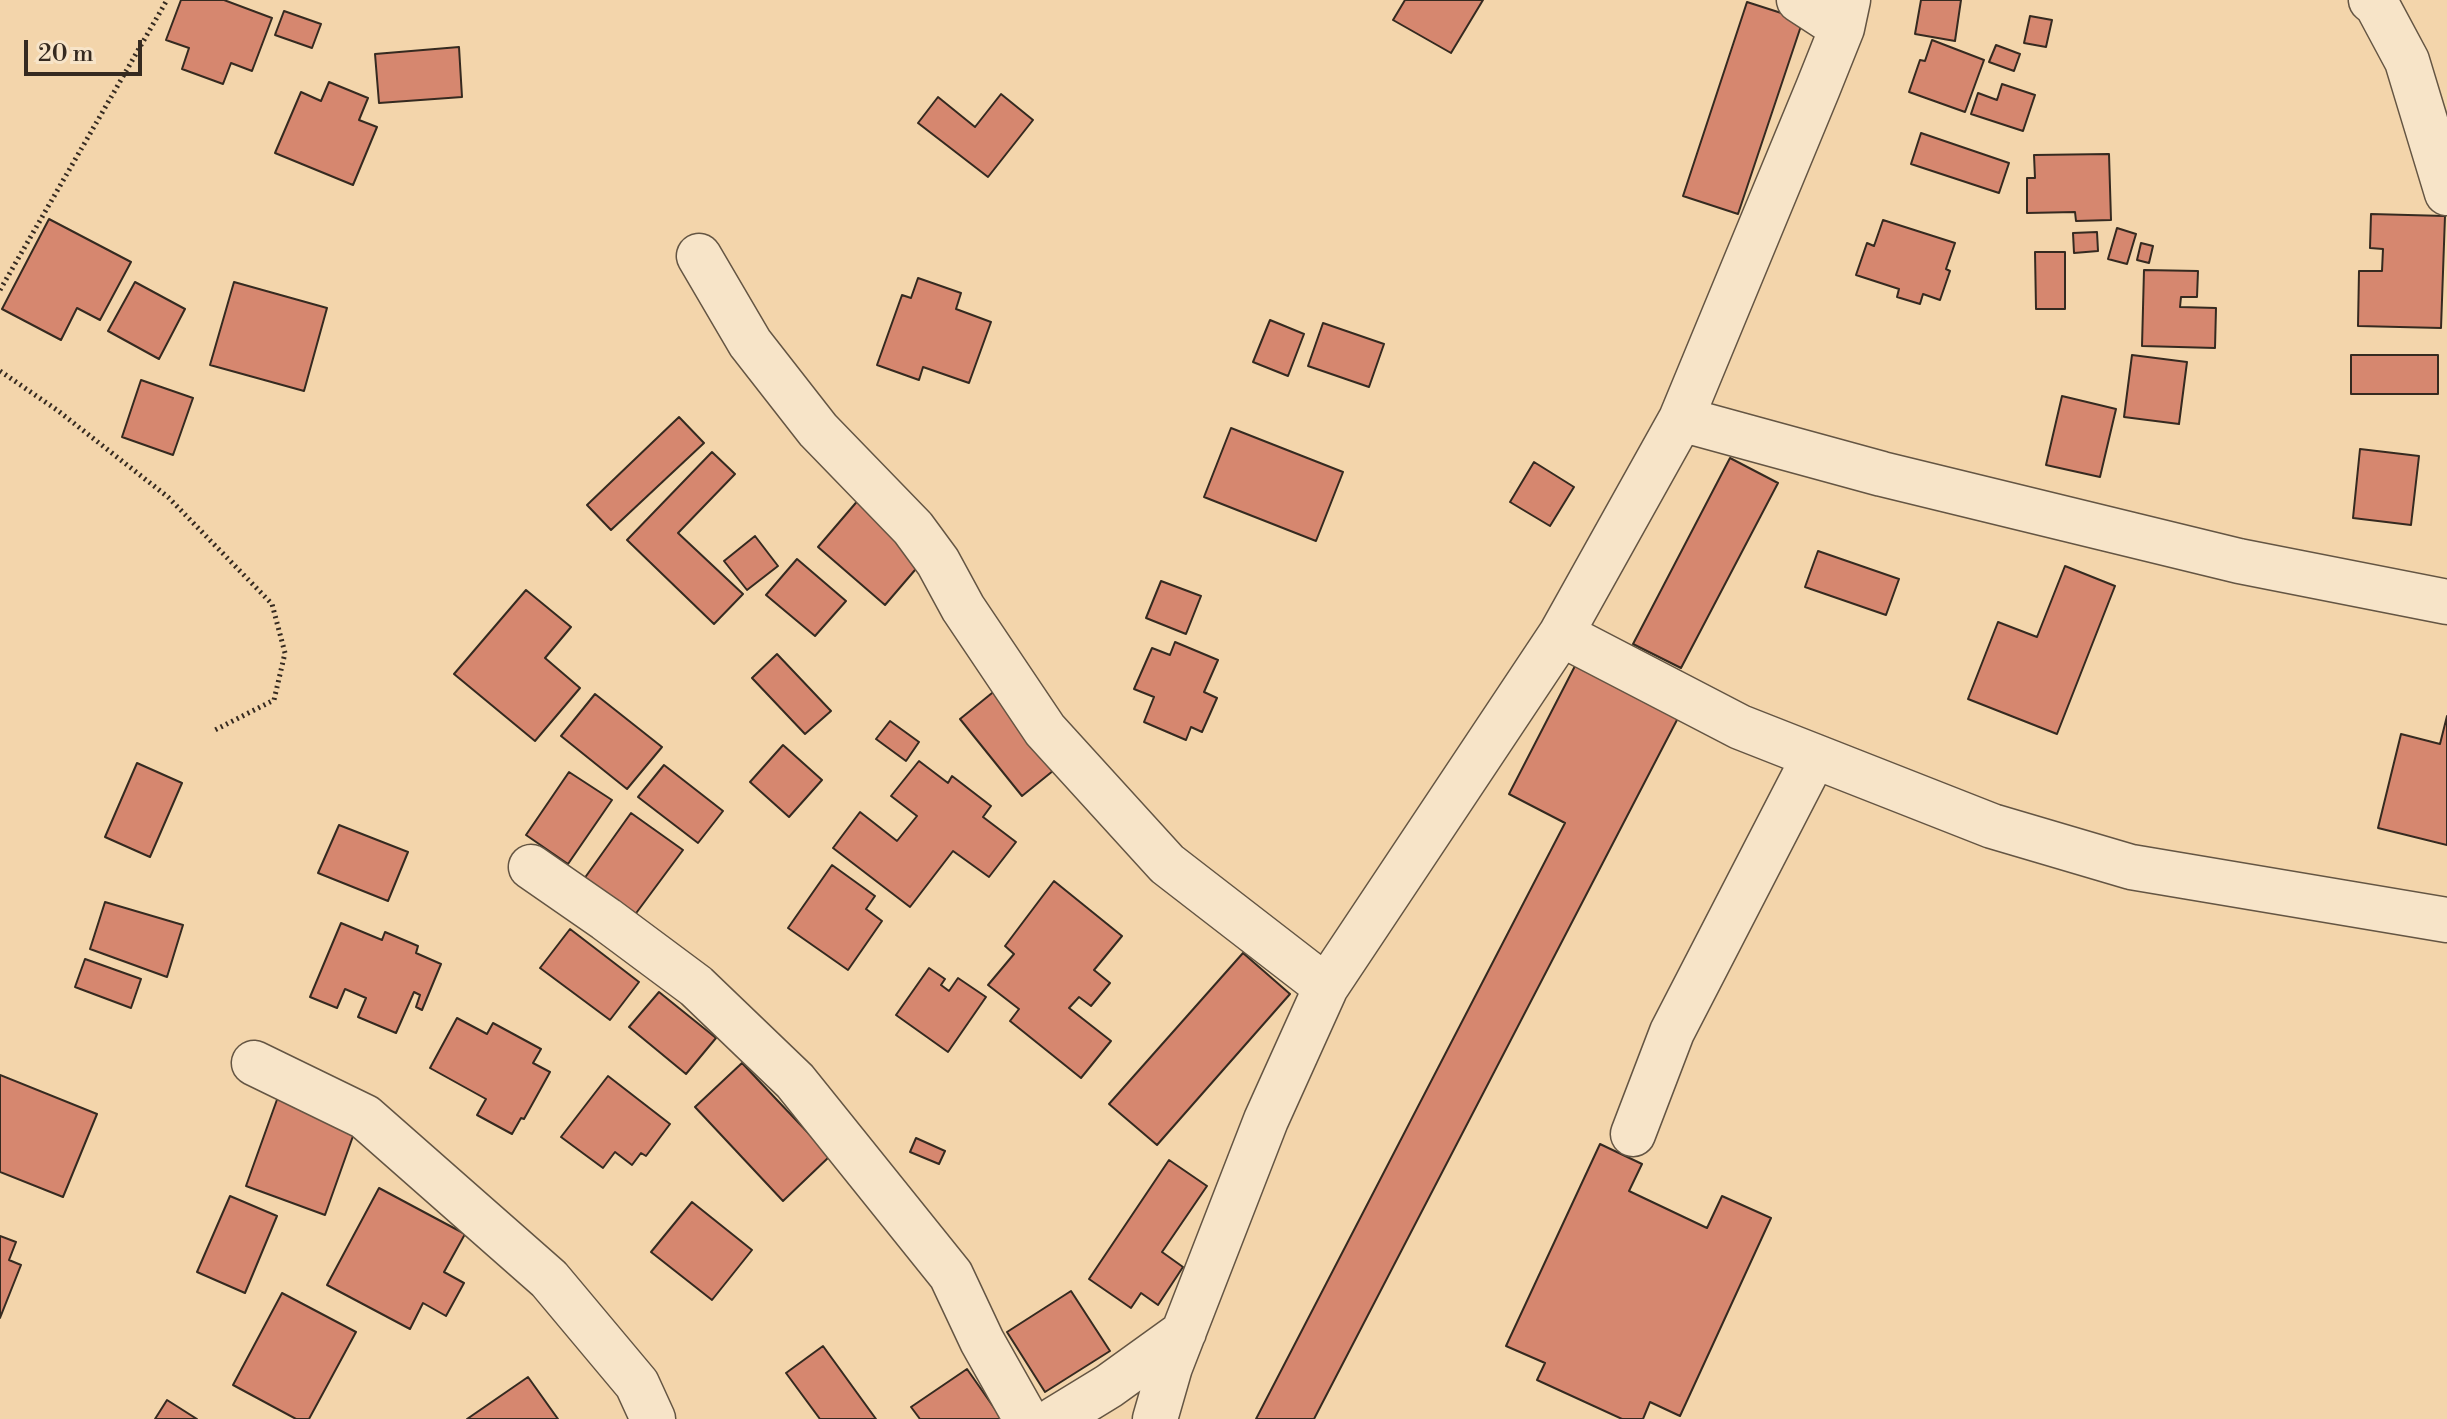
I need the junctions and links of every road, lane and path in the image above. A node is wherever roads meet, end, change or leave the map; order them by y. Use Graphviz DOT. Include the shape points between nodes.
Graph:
graph roads {
  1 [pos="167,0"];
  2 [pos="1799,0"];
  3 [pos="2371,0"];
  4 [pos="1845,14"];
  5 [pos="2447,193"];
  6 [pos="699,256"];
  7 [pos="0,290"];
  8 [pos="0,371"];
  9 [pos="1681,419"];
  10 [pos="2447,602"];
  11 [pos="1561,634"];
  12 [pos="215,730"];
  13 [pos="1814,757"];
  14 [pos="531,867"];
  15 [pos="2447,920"];
  16 [pos="1326,987"];
  17 [pos="254,1063"];
  18 [pos="1633,1134"];
  19 [pos="1184,1332"];
  20 [pos="653,1419"];
  21 [pos="1026,1419"];
  22 [pos="1055,1419"];
  23 [pos="1155,1419"];
  1 -- 7 [label="path"];
  2 -- 4 [label="street"];
  3 -- 5 [label="street" via="2407,61"];
  4 -- 9 [label="street"];
  6 -- 16 [label="street" via="759,355 818,430 913,528 1045,730 1167,864"];
  8 -- 12 [label="path" via="168,497 272,604 285,653 274,700"];
  9 -- 10 [label="street" via="2239,561"];
  9 -- 11 [label="street"];
  11 -- 13 [label="street" via="1740,727"];
  11 -- 16 [label="street"];
  13 -- 15 [label="street" via="1992,826 2131,867"];
  13 -- 18 [label="street" via="1672,1032"];
  14 -- 21 [label="street" via="696,986 795,1081 951,1275"];
  16 -- 19 [label="street" via="1266,1120"];
  17 -- 20 [label="street" via="365,1117 549,1279 637,1384"];
  19 -- 22 [label="street"];
  19 -- 23 [label="street"];
}
